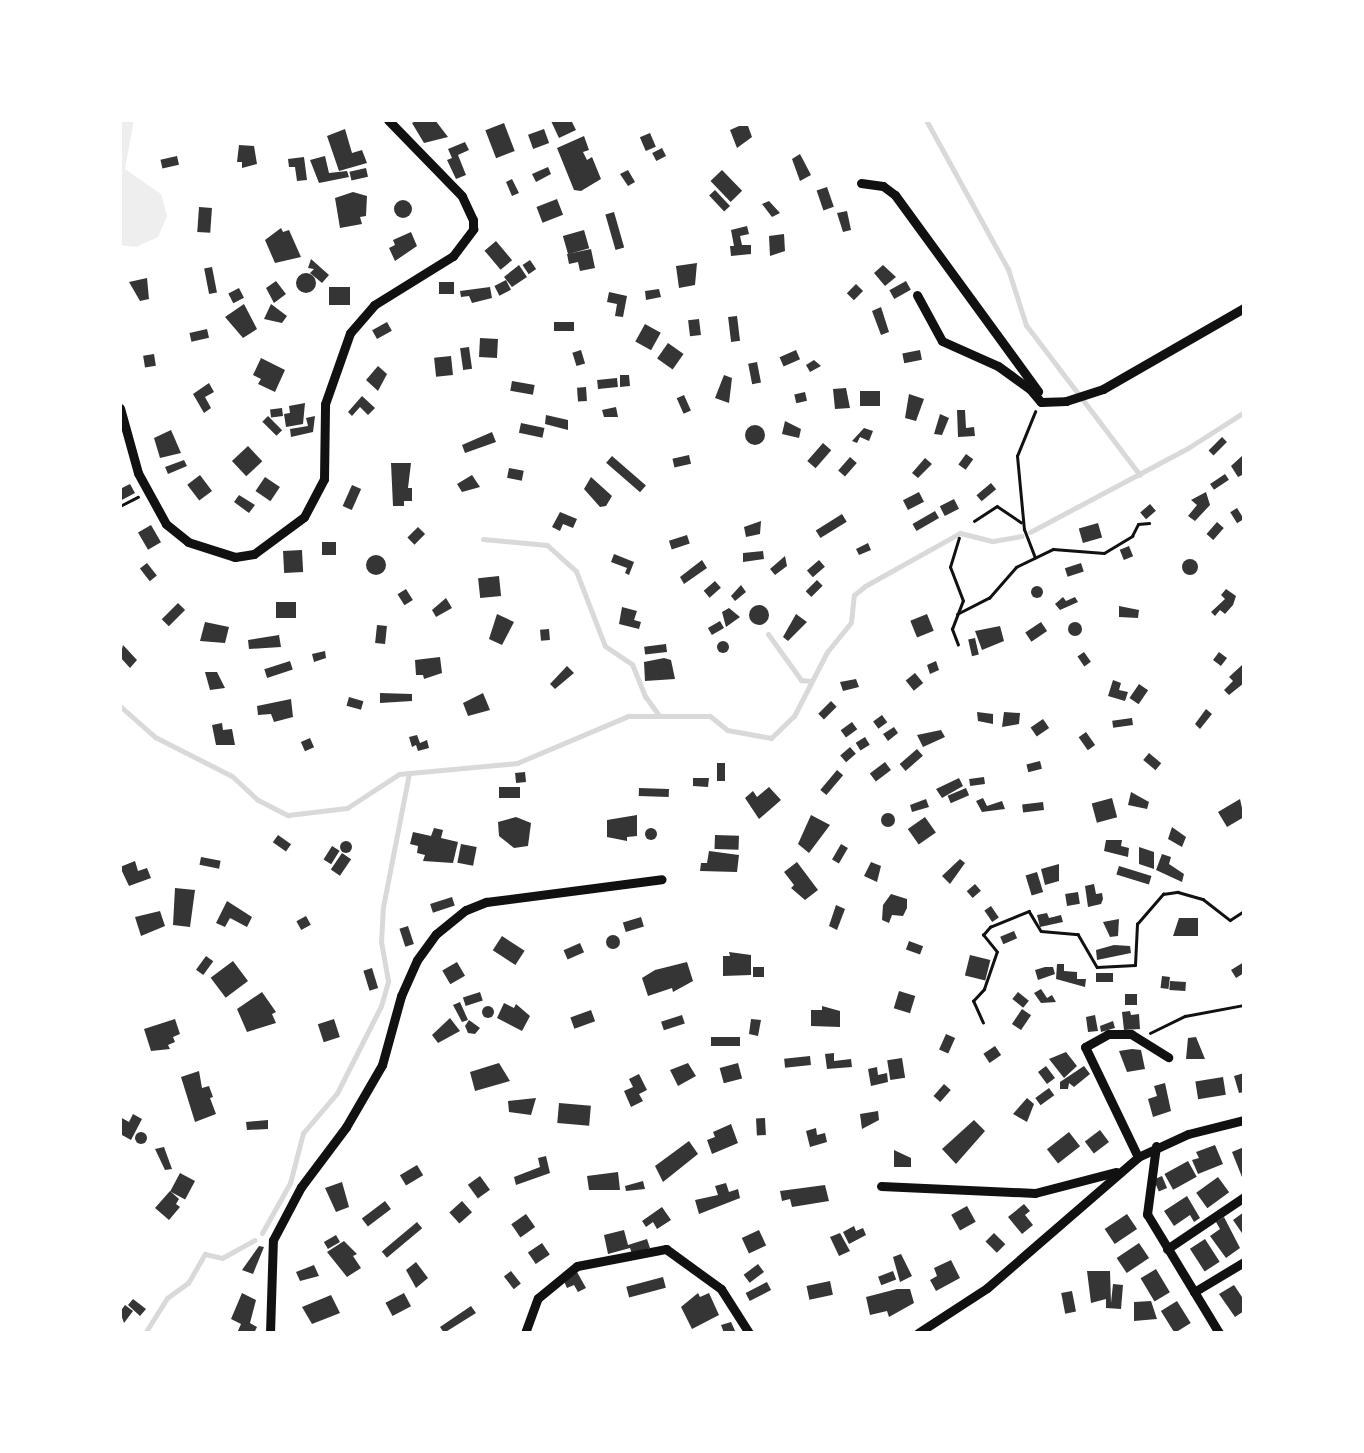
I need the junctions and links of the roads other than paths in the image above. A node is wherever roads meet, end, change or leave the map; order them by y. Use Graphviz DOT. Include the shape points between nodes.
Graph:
graph roads {
  1 [pos="388,120"];
  2 [pos="861,182"];
  3 [pos="916,295"];
  4 [pos="1244,308"];
  5 [pos="1043,402"];
  6 [pos="120,408"];
  7 [pos="662,879"];
  8 [pos="1168,1057"];
  9 [pos="1244,1120"];
  10 [pos="1156,1146"];
  11 [pos="1138,1156"];
  12 [pos="1118,1171"];
  13 [pos="881,1186"];
  14 [pos="1244,1197"];
  15 [pos="1167,1249"];
  16 [pos="1244,1262"];
  17 [pos="1194,1292"];
  18 [pos="270,1333"];
  19 [pos="525,1333"];
  20 [pos="749,1333"];
  21 [pos="918,1333"];
  22 [pos="1219,1333"];
  1 -- 6 [label="street" via="462,196 474,220 453,256 374,304 350,333 325,404 327,454 316,502 272,546 235,557 209,552 175,534 148,492"];
  2 -- 5 [label="street" via="895,195"];
  3 -- 5 [label="street" via="942,341 998,366"];
  4 -- 5 [label="street" via="1103,389"];
  7 -- 18 [label="street" via="486,902 436,934 401,996 382,1065 273,1240"];
  8 -- 11 [label="street" via="1140,1038 1108,1034 1085,1050"];
  9 -- 10 [label="street"];
  10 -- 11 [label="street"];
  10 -- 15 [label="street" via="1146,1206"];
  11 -- 12 [label="street"];
  12 -- 13 [label="street" via="1035,1193"];
  12 -- 21 [label="street" via="986,1288"];
  14 -- 15 [label="street"];
  15 -- 17 [label="street"];
  16 -- 17 [label="street"];
  17 -- 22 [label="street"];
  19 -- 20 [label="street" via="538,1298 577,1266 659,1249 672,1251 722,1288"];
}
